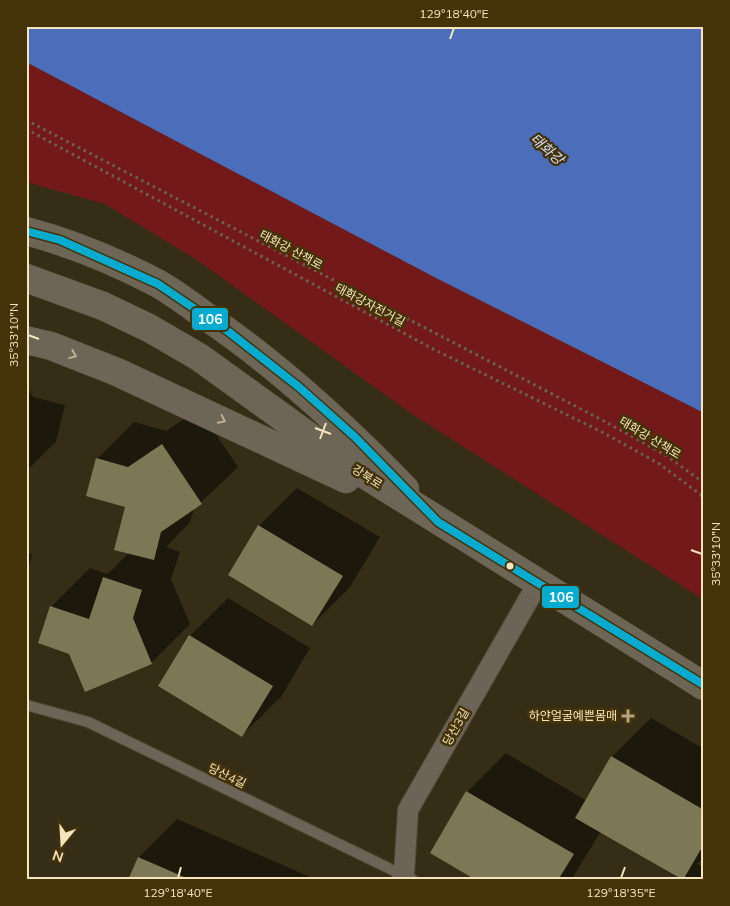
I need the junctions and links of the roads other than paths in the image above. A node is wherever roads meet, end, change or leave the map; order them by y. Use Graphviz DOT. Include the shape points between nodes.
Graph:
graph roads {
  1 [pos="26,231"];
  2 [pos="26,278"];
  3 [pos="26,340"];
  4 [pos="438,522"];
  5 [pos="538,583"];
  6 [pos="703,685"];
  7 [pos="26,705"];
  8 [pos="406,878"];
  1 -- 4 [label="street" via="60,240 158,284 229,332 299,387 355,437"];
  2 -- 4 [label="street, 강북로" via="103,306 199,357 343,461"];
  3 -- 4 [label="street, one-way" via="51,346 134,380"];
  4 -- 5 [label="street, 강북로"];
  5 -- 6 [label="street, 강북로"];
  5 -- 8 [label="street, 당산3길" via="408,810"];
  7 -- 8 [label="lane, 당산4길" via="88,722"];
}
